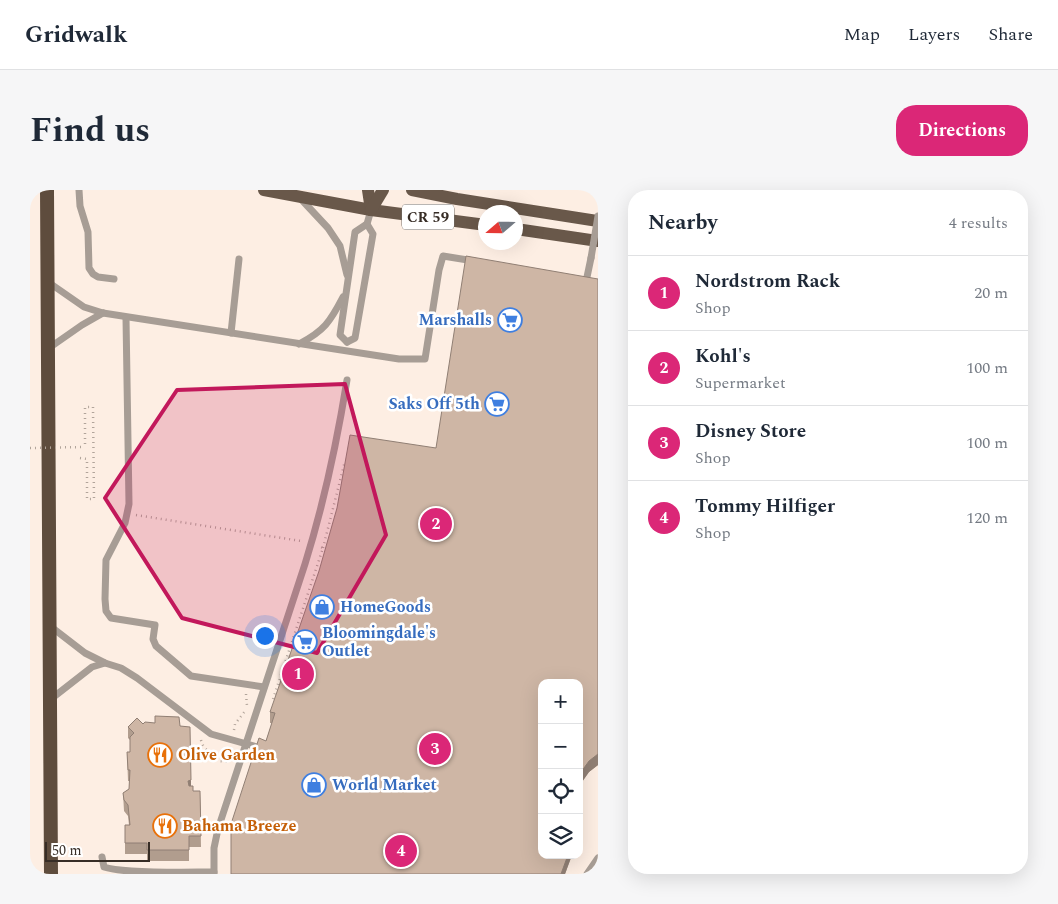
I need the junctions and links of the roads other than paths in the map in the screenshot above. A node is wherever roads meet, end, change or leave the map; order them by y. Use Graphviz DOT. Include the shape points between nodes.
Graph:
graph roads {
  1 [pos="47,190"];
  2 [pos="80,190"];
  3 [pos="264,190"];
  4 [pos="368,190"];
  5 [pos="383,190"];
  6 [pos="412,190"];
  7 [pos="442,190"];
  8 [pos="298,196"];
  9 [pos="457,199"];
  10 [pos="371,210"];
  11 [pos="598,216"];
  12 [pos="598,221"];
  13 [pos="366,224"];
  14 [pos="478,224"];
  15 [pos="523,230"];
  16 [pos="598,241"];
  17 [pos="239,259"];
  18 [pos="482,262"];
  19 [pos="578,276"];
  20 [pos="114,279"];
  21 [pos="348,279"];
  22 [pos="47,282"];
  23 [pos="345,292"];
  24 [pos="103,313"];
  25 [pos="126,318"];
  26 [pos="231,333"];
  27 [pos="347,342"];
  28 [pos="299,344"];
  29 [pos="48,349"];
  30 [pos="346,351"];
  31 [pos="346,380"];
  32 [pos="50,626"];
  33 [pos="105,663"];
  34 [pos="264,687"];
  35 [pos="50,699"];
  36 [pos="246,743"];
  37 [pos="267,750"];
  38 [pos="102,857"];
  39 [pos="598,858"];
  40 [pos="214,873"];
  41 [pos="51,874"];
  42 [pos="125,874"];
  43 [pos="587,874"];
  1 -- 22 [label="highway"];
  2 -- 20 [label="lane" via="80,206 88,232 88,268 98,277"];
  3 -- 8 [label="main road, CR 59"];
  4 -- 10 [label="main road"];
  5 -- 10 [label="main road"];
  6 -- 9 [label="main road, CR 59"];
  7 -- 9 [label="main road"];
  8 -- 10 [label="main road, CR 59"];
  8 -- 21 [label="lane" via="340,246"];
  9 -- 12 [label="main road, CR 59"];
  10 -- 13 [label="lane"];
  10 -- 14 [label="main road, CR 59"];
  11 -- 19 [label="lane, bridge" via="590,278"];
  13 -- 21 [label="lane" via="355,232"];
  13 -- 27 [label="lane" via="373,234 355,338"];
  15 -- 16 [label="main road"];
  17 -- 26 [label="lane"];
  18 -- 30 [label="lane" via="443,256 425,359 399,359"];
  21 -- 23 [label="lane"];
  22 -- 24 [label="lane" via="84,307"];
  22 -- 29 [label="highway"];
  23 -- 27 [label="lane" via="340,335"];
  23 -- 28 [label="lane" via="321,331"];
  24 -- 25 [label="lane"];
  24 -- 29 [label="lane"];
  25 -- 26 [label="lane"];
  25 -- 34 [label="lane" via="129,504 125,523 106,560 106,611 111,618 155,625 153,640 156,646 191,676"];
  26 -- 28 [label="lane"];
  27 -- 30 [label="lane"];
  28 -- 30 [label="lane"];
  29 -- 32 [label="highway"];
  31 -- 34 [label="lane" via="338,438 312,544"];
  32 -- 33 [label="lane" via="85,653"];
  32 -- 35 [label="highway"];
  33 -- 35 [label="lane" via="92,667"];
  33 -- 36 [label="lane" via="137,678 211,734"];
  34 -- 36 [label="lane"];
  35 -- 41 [label="highway"];
  36 -- 37 [label="lane"];
  36 -- 40 [label="lane" via="218,829"];
  38 -- 42 [label="lane" via="104,867"];
  39 -- 43 [label="lane"];
  40 -- 42 [label="lane"];
}
